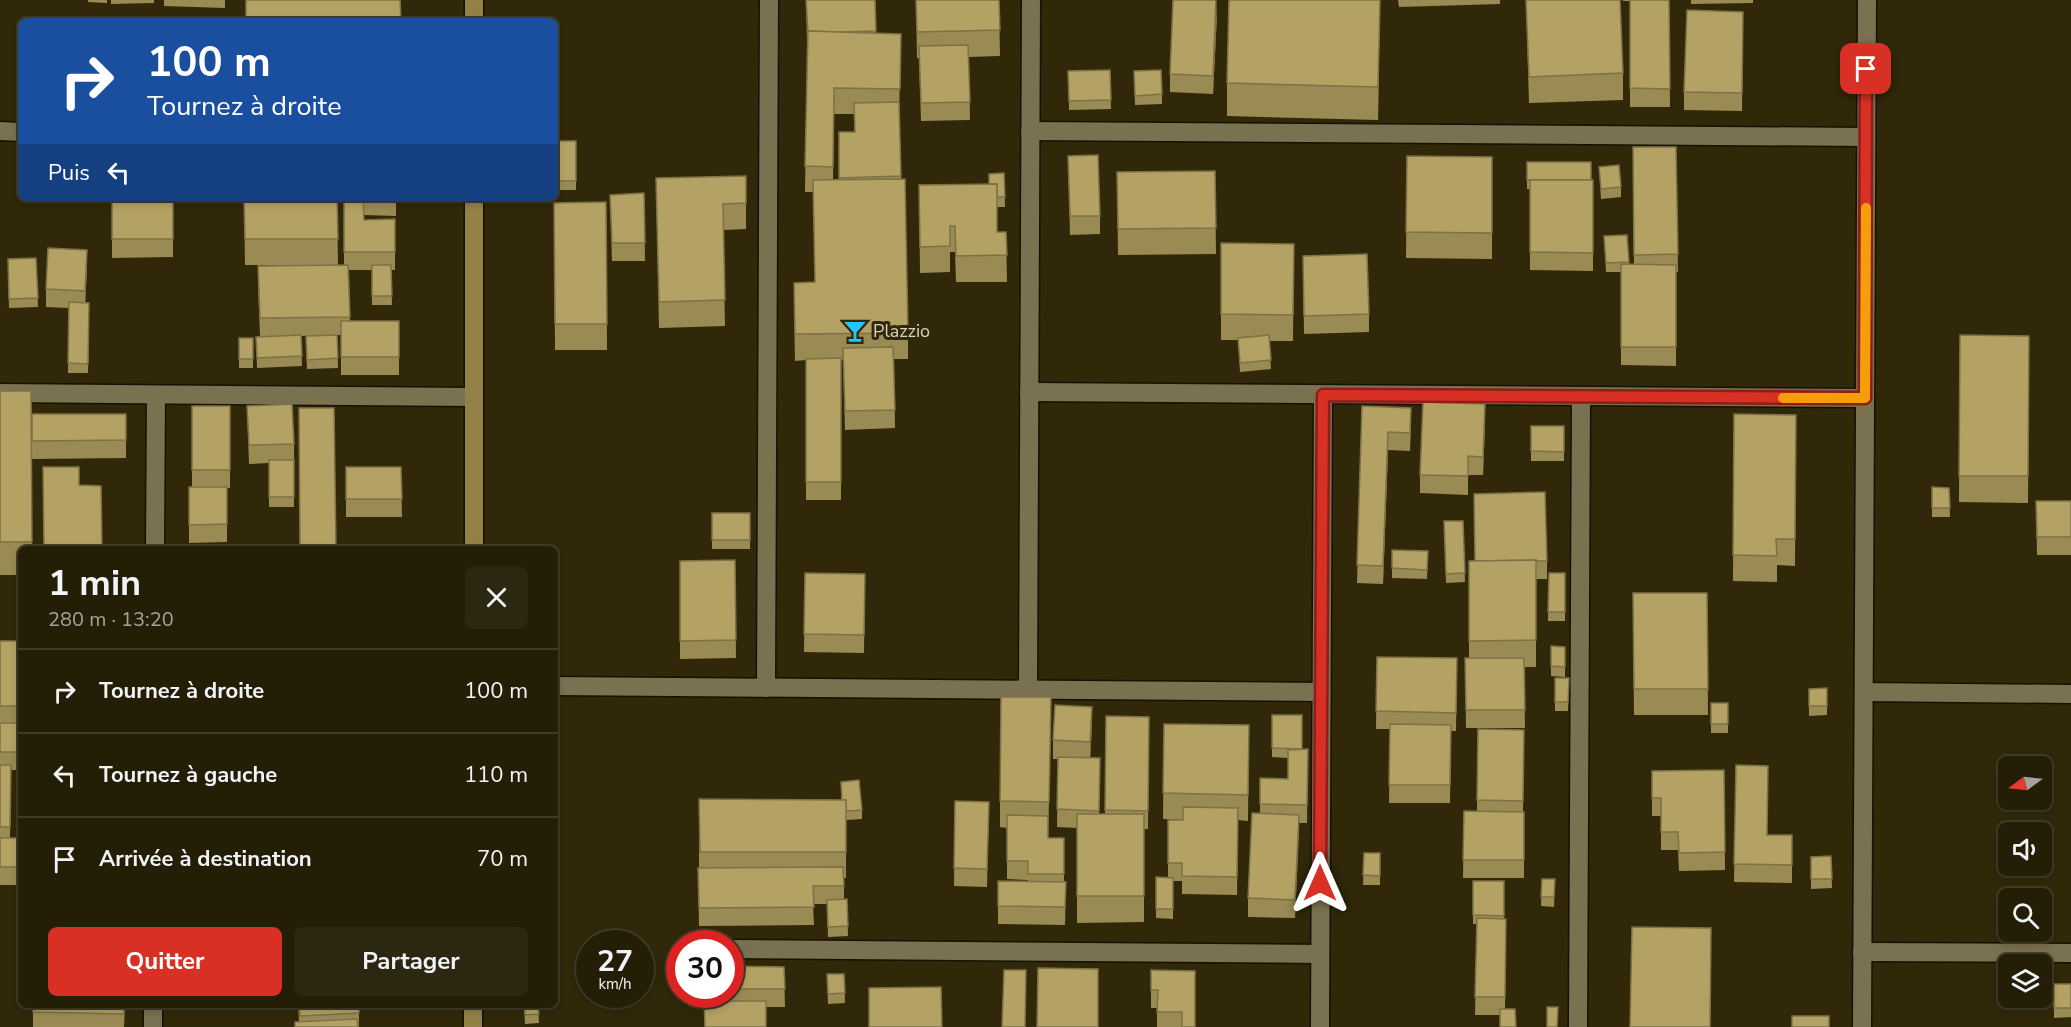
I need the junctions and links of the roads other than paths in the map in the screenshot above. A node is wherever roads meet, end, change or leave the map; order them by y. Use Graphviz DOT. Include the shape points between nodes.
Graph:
graph roads {
  1 [pos="474,0"];
  2 [pos="769,0"];
  3 [pos="1031,0"];
  4 [pos="1867,0"];
  5 [pos="474,18"];
  6 [pos="0,131"];
  7 [pos="1030,131"];
  8 [pos="18,132"];
  9 [pos="1866,137"];
  10 [pos="474,201"];
  11 [pos="1029,392"];
  12 [pos="0,393"];
  13 [pos="156,395"];
  14 [pos="1323,395"];
  15 [pos="474,397"];
  16 [pos="1581,397"];
  17 [pos="1865,398"];
  18 [pos="155,546"];
  19 [pos="474,546"];
  20 [pos="558,686"];
  21 [pos="766,688"];
  22 [pos="1028,690"];
  23 [pos="1321,692"];
  24 [pos="1863,692"];
  25 [pos="2071,694"];
  26 [pos="744,950"];
  27 [pos="1862,952"];
  28 [pos="2071,953"];
  29 [pos="1320,954"];
  30 [pos="153,1008"];
  31 [pos="473,1008"];
  32 [pos="153,1027"];
  33 [pos="473,1027"];
  34 [pos="1320,1027"];
  35 [pos="1578,1027"];
  36 [pos="1862,1027"];
  1 -- 5 [label="main road"];
  2 -- 21 [label="street"];
  3 -- 7 [label="street"];
  4 -- 9 [label="street"];
  6 -- 8 [label="street"];
  7 -- 9 [label="street"];
  7 -- 11 [label="street"];
  9 -- 17 [label="street"];
  10 -- 15 [label="main road"];
  11 -- 14 [label="street"];
  11 -- 22 [label="street"];
  12 -- 13 [label="street"];
  13 -- 15 [label="street"];
  13 -- 18 [label="street"];
  14 -- 16 [label="street"];
  14 -- 23 [label="street"];
  15 -- 19 [label="main road"];
  16 -- 17 [label="street"];
  16 -- 35 [label="street"];
  17 -- 24 [label="street"];
  20 -- 21 [label="street"];
  21 -- 22 [label="street"];
  22 -- 23 [label="street"];
  23 -- 29 [label="street"];
  24 -- 25 [label="street"];
  24 -- 27 [label="street"];
  26 -- 29 [label="street"];
  27 -- 28 [label="street"];
  27 -- 36 [label="street"];
  29 -- 34 [label="street"];
  30 -- 32 [label="street"];
  31 -- 33 [label="main road"];
}
